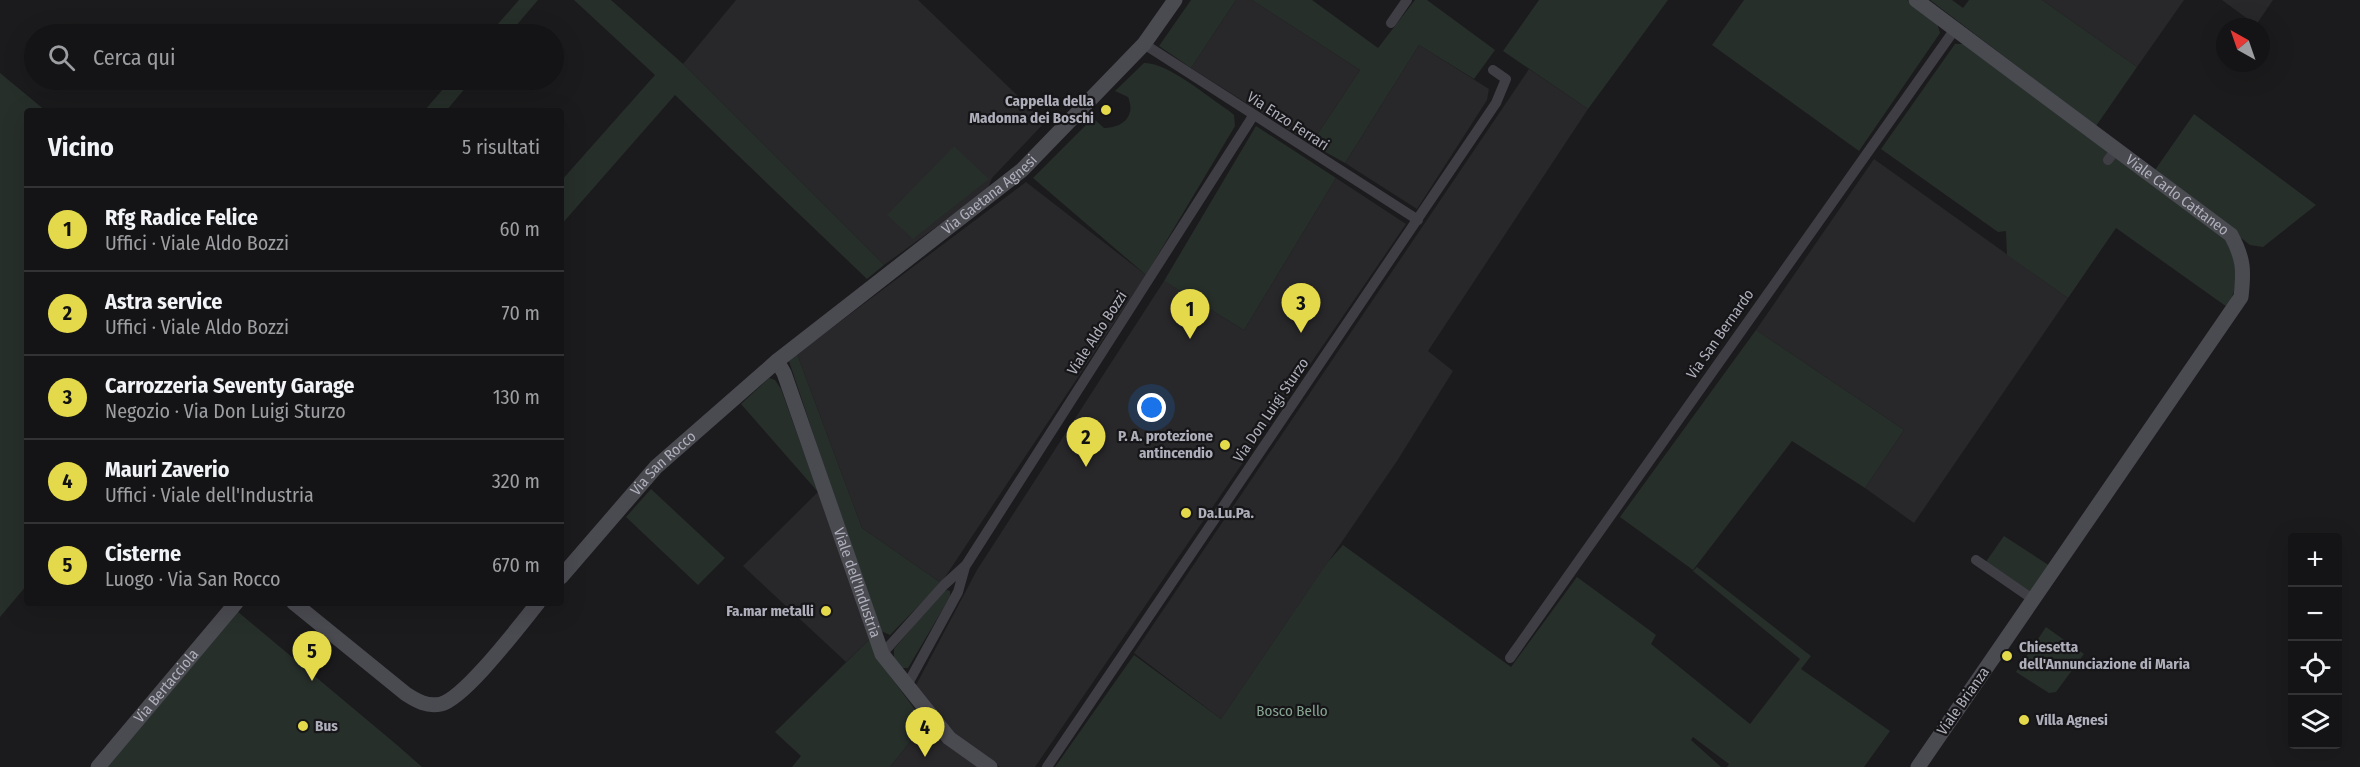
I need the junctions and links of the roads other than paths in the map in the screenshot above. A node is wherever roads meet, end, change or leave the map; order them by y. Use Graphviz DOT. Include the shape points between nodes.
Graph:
graph roads {
  1 [pos="1175,0"];
  2 [pos="1407,0"];
  3 [pos="1919,1"];
  4 [pos="1391,23"];
  5 [pos="1955,29"];
  6 [pos="1144,44"];
  7 [pos="1493,70"];
  8 [pos="1253,116"];
  9 [pos="1418,220"];
  10 [pos="777,362"];
  11 [pos="1976,560"];
  12 [pos="966,565"];
  13 [pos="564,574"];
  14 [pos="2032,603"];
  15 [pos="233,606"];
  16 [pos="298,606"];
  17 [pos="535,606"];
  18 [pos="882,654"];
  19 [pos="1510,658"];
  20 [pos="906,687"];
  21 [pos="98,767"];
  22 [pos="990,767"];
  23 [pos="1047,767"];
  24 [pos="1918,767"];
  1 -- 6 [label="street, Via Gaetana Agnesi"];
  2 -- 4 [label="street"];
  3 -- 5 [label="street, Viale Carlo Cattaneo"];
  5 -- 14 [label="street, Viale Carlo Cattaneo" via="2112,154 2231,235 2242,255 2241,297"];
  5 -- 19 [label="street, Via San Bernardo"];
  6 -- 8 [label="street, Via Enzo Ferrari"];
  6 -- 10 [label="street, Via Gaetana Agnesi" via="1022,170"];
  7 -- 9 [label="street, Via Don Luigi Sturzo" via="1506,79 1496,103"];
  8 -- 9 [label="street, Via Enzo Ferrari"];
  8 -- 12 [label="street, Viale Aldo Bozzi"];
  9 -- 23 [label="street, Via Don Luigi Sturzo"];
  10 -- 13 [label="street, Via San Rocco" via="656,467"];
  10 -- 18 [label="street, Viale dell'Industria"];
  11 -- 14 [label="street"];
  12 -- 18 [label="street, Viale Aldo Bozzi"];
  12 -- 20 [label="street, Viale Aldo Bozzi" via="958,592"];
  14 -- 24 [label="street, Viale Brianza"];
  15 -- 21 [label="street, Via Bertacciola"];
  16 -- 17 [label="street" via="406,694 433,705 446,702 466,686"];
  18 -- 20 [label="street, Viale dell'Industria"];
  20 -- 22 [label="street, Viale dell'Industria" via="949,738"];
}
